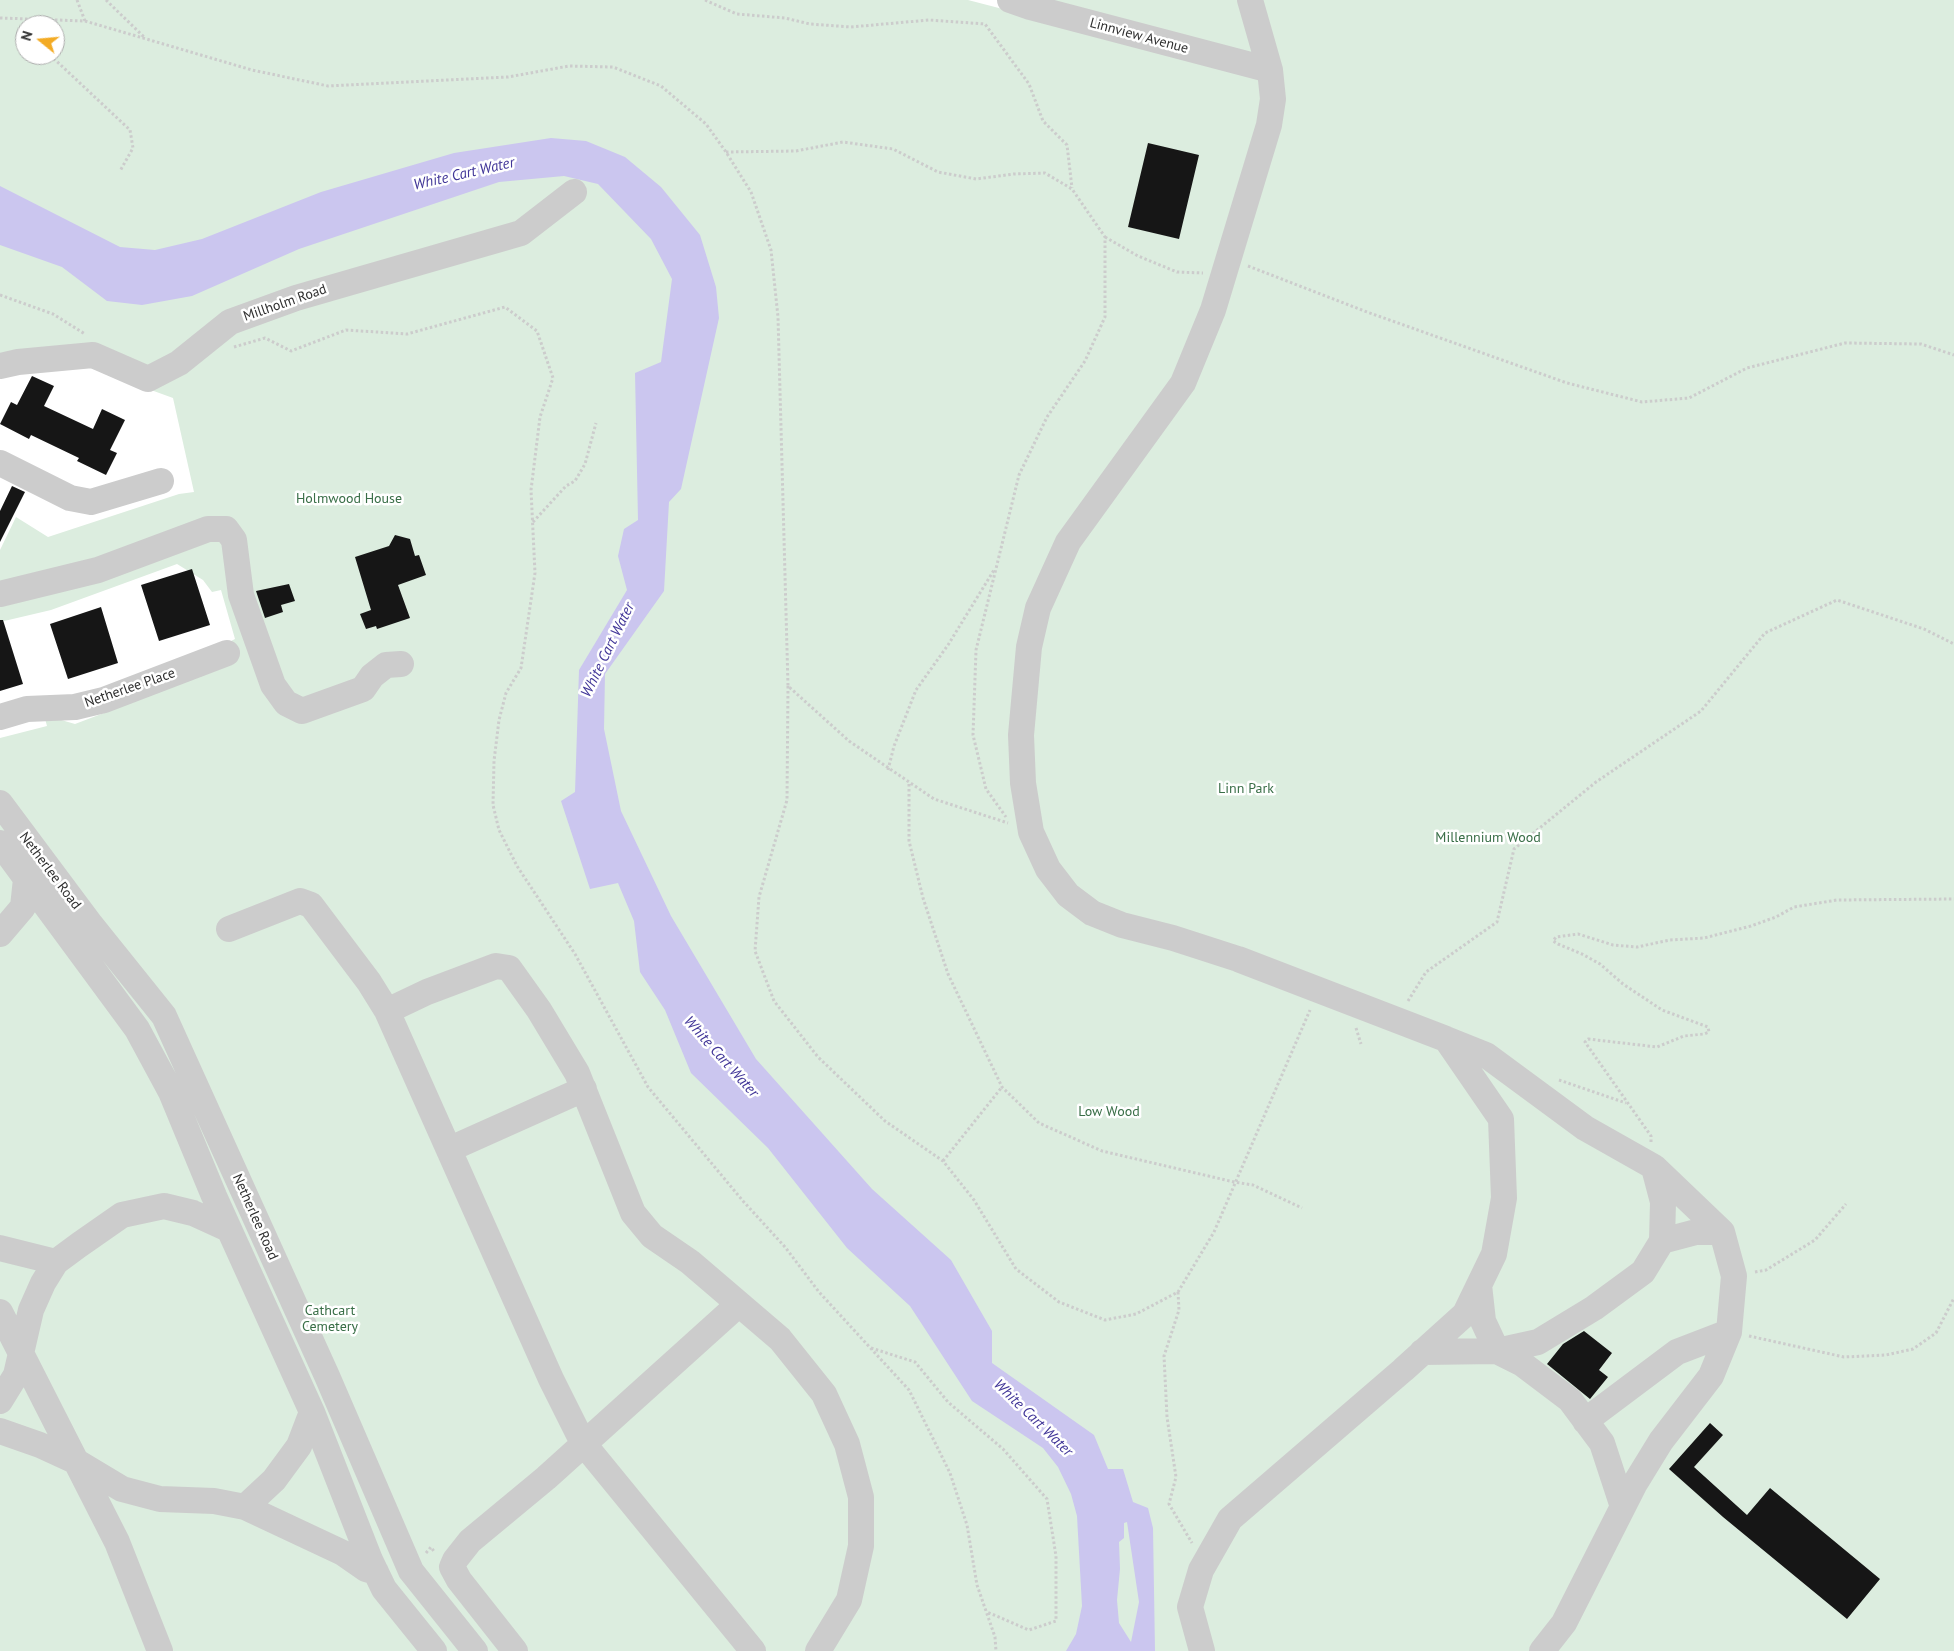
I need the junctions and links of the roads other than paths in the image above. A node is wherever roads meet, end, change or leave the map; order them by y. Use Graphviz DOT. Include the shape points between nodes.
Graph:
graph roads {
  1 [pos="1250,0"];
  2 [pos="1024,2"];
  3 [pos="1270,70"];
  4 [pos="574,192"];
  5 [pos="0,366"];
  6 [pos="2,470"];
  7 [pos="161,480"];
  8 [pos="0,594"];
  9 [pos="228,653"];
  10 [pos="401,664"];
  11 [pos="0,717"];
  12 [pos="0,803"];
  13 [pos="0,843"];
  14 [pos="26,879"];
  15 [pos="229,929"];
  16 [pos="0,934"];
  17 [pos="387,1011"];
  18 [pos="1446,1039"];
  19 [pos="584,1090"];
  20 [pos="450,1149"];
  21 [pos="1654,1167"];
  22 [pos="228,1229"];
  23 [pos="1722,1232"];
  24 [pos="1662,1241"];
  25 [pos="0,1248"];
  26 [pos="56,1262"];
  27 [pos="1479,1285"];
  28 [pos="738,1304"];
  29 [pos="0,1312"];
  30 [pos="1729,1332"];
  31 [pos="1497,1351"];
  32 [pos="1422,1352"];
  33 [pos="21,1354"];
  34 [pos="0,1401"];
  35 [pos="312,1412"];
  36 [pos="1585,1421"];
  37 [pos="0,1431"];
  38 [pos="583,1443"];
  39 [pos="77,1462"];
  40 [pos="245,1507"];
  41 [pos="1623,1507"];
  42 [pos="376,1572"];
  43 [pos="160,1651"];
  44 [pos="434,1651"];
  45 [pos="475,1651"];
  46 [pos="515,1651"];
  47 [pos="753,1651"];
  48 [pos="818,1651"];
  49 [pos="1202,1651"];
  50 [pos="1542,1651"];
  1 -- 3 [label="street"];
  2 -- 3 [label="street, Linnview Avenue"];
  3 -- 18 [label="street" via="1273,98 1269,125 1210,319 1183,383 1068,542 1038,608 1029,648 1021,735 1022,783 1031,832 1048,869 1068,895 1092,913 1238,959"];
  4 -- 5 [label="street, Millholm Road" via="521,233 296,298 230,322 179,363 148,379 93,355"];
  6 -- 7 [label="street" via="70,498 91,502"];
  8 -- 10 [label="street" via="98,570 208,528 226,529 234,540 241,595 273,685 286,703 302,711 363,689 386,665"];
  9 -- 11 [label="street, Netherlee Place" via="104,700 75,706 27,708"];
  12 -- 45 [label="street, Netherlee Road" via="164,1016 327,1376 411,1571"];
  13 -- 14 [label="street"];
  14 -- 16 [label="street" via="23,907"];
  14 -- 22 [label="street" via="137,1029 171,1092"];
  15 -- 17 [label="street" via="300,901 311,905"];
  17 -- 19 [label="street" via="496,966 509,968 553,1033"];
  17 -- 20 [label="street"];
  18 -- 21 [label="street" via="1486,1055 1585,1128"];
  18 -- 27 [label="street" via="1501,1119 1504,1198 1494,1254"];
  19 -- 20 [label="street"];
  19 -- 28 [label="street" via="634,1213 652,1236 690,1262"];
  20 -- 38 [label="street" via="551,1379"];
  21 -- 23 [label="street"];
  21 -- 24 [label="street" via="1663,1202"];
  22 -- 26 [label="street" via="193,1213 164,1206 122,1215"];
  22 -- 35 [label="street"];
  23 -- 24 [label="street" via="1696,1232"];
  23 -- 30 [label="street" via="1733,1273"];
  24 -- 31 [label="street" via="1643,1272 1594,1308 1538,1342"];
  25 -- 26 [label="street"];
  26 -- 33 [label="street" via="31,1310"];
  27 -- 31 [label="street" via="1483,1320"];
  27 -- 32 [label="street" via="1465,1314"];
  28 -- 38 [label="street"];
  28 -- 48 [label="street" via="780,1338 824,1394 847,1444 861,1497 861,1546 849,1600"];
  29 -- 33 [label="street"];
  30 -- 36 [label="street" via="1677,1352"];
  30 -- 41 [label="street" via="1711,1376 1661,1441"];
  31 -- 32 [label="street"];
  31 -- 36 [label="street" via="1521,1363 1570,1400"];
  32 -- 49 [label="street" via="1230,1519 1200,1570 1190,1606"];
  33 -- 34 [label="street" via="16,1375"];
  33 -- 39 [label="street"];
  35 -- 40 [label="street" via="299,1446 274,1480"];
  35 -- 42 [label="street"];
  36 -- 41 [label="street" via="1602,1443"];
  37 -- 39 [label="street"];
  38 -- 46 [label="street" via="470,1541 452,1567"];
  38 -- 47 [label="street"];
  39 -- 40 [label="street" via="122,1488 160,1499 214,1501"];
  39 -- 43 [label="street" via="117,1542"];
  40 -- 42 [label="street"];
  41 -- 50 [label="street" via="1564,1623"];
  42 -- 44 [label="street" via="384,1589"];
}
